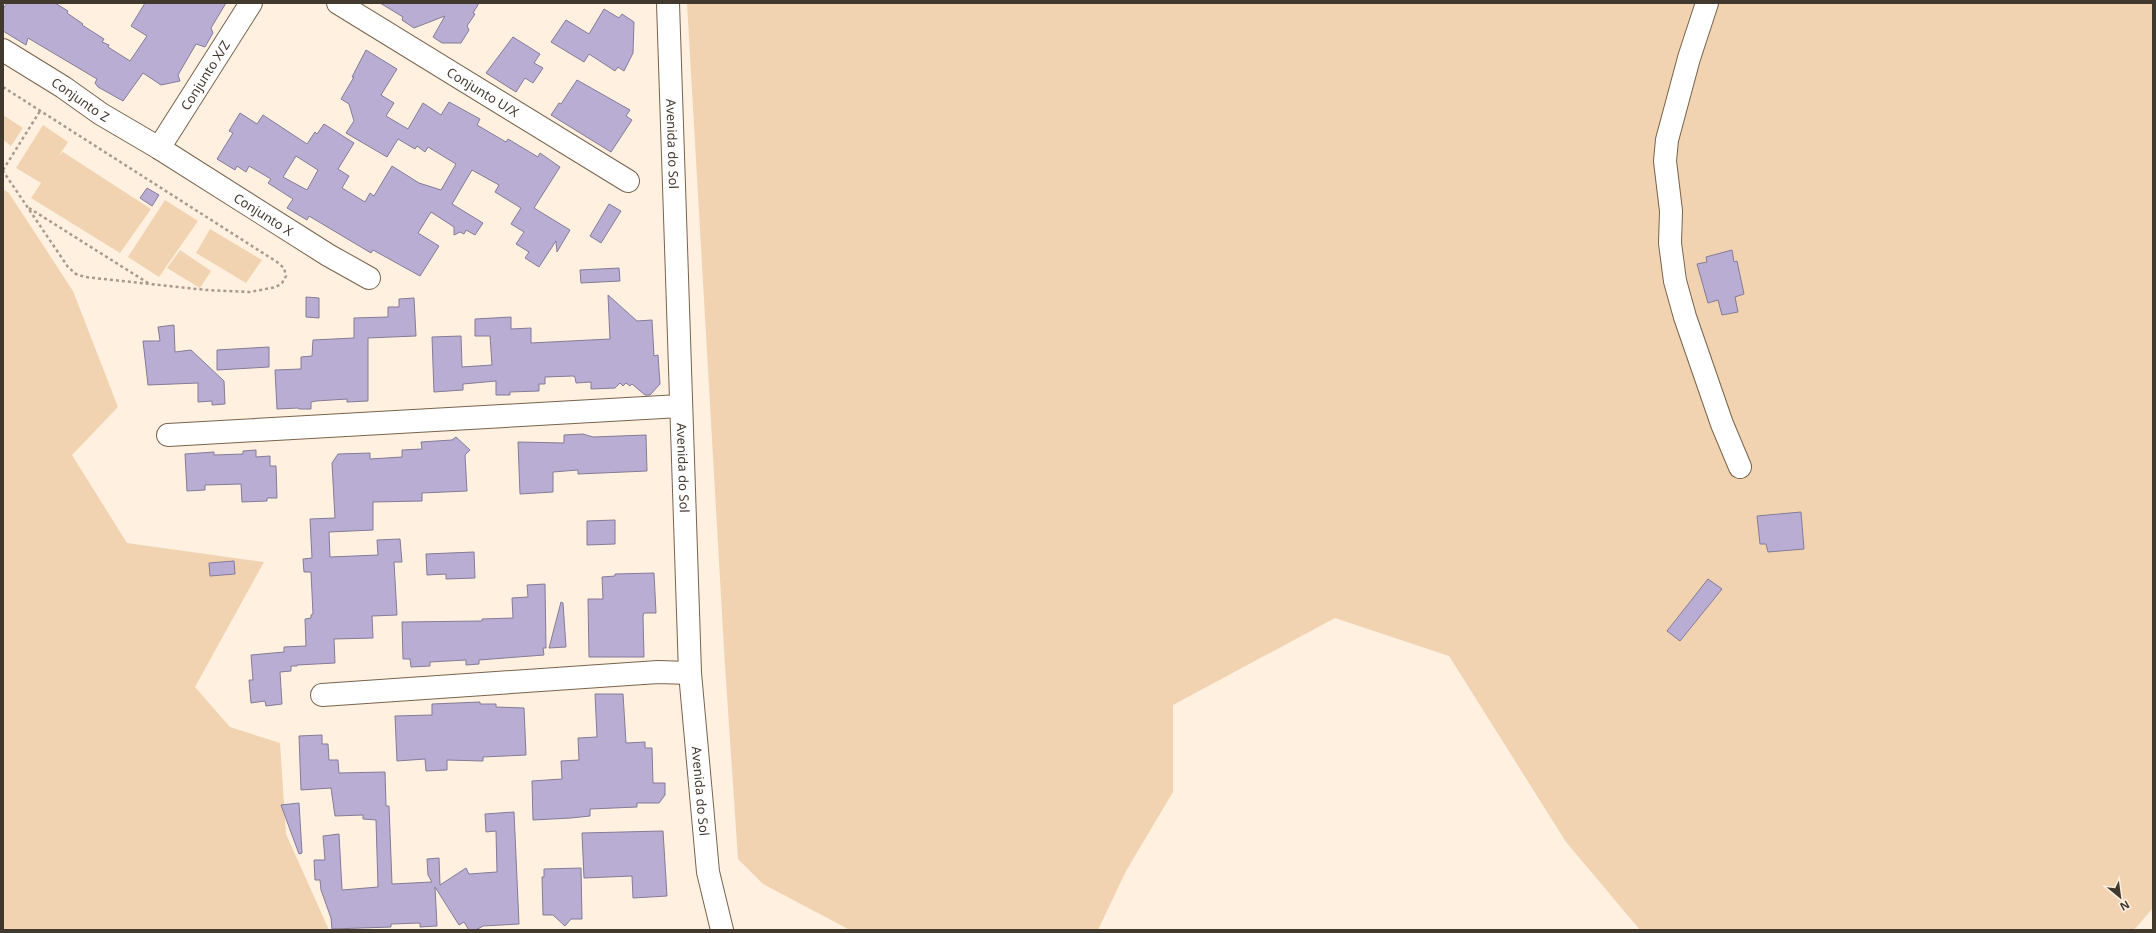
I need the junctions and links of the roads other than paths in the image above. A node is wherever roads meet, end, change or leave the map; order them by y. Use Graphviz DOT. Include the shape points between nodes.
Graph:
graph roads {
  1 [pos="251,3"];
  2 [pos="338,3"];
  3 [pos="668,3"];
  4 [pos="1708,3"];
  5 [pos="3,50"];
  6 [pos="159,148"];
  7 [pos="628,181"];
  8 [pos="369,278"];
  9 [pos="680,406"];
  10 [pos="168,435"];
  11 [pos="1740,467"];
  12 [pos="690,673"];
  13 [pos="322,695"];
  14 [pos="722,930"];
  1 -- 6 [label="street, Conjunto X/Z"];
  2 -- 7 [label="street, Conjunto U/X"];
  3 -- 9 [label="street, Avenida do Sol"];
  4 -- 11 [label="street" via="1689,58 1667,140 1664,161 1675,281 1722,424"];
  5 -- 6 [label="street, Conjunto Z" via="101,114"];
  6 -- 8 [label="street, Conjunto X" via="328,255"];
  9 -- 10 [label="street"];
  9 -- 12 [label="street, Avenida do Sol"];
  12 -- 13 [label="street" via="658,672"];
  12 -- 14 [label="street, Avenida do Sol" via="708,872"];
}
